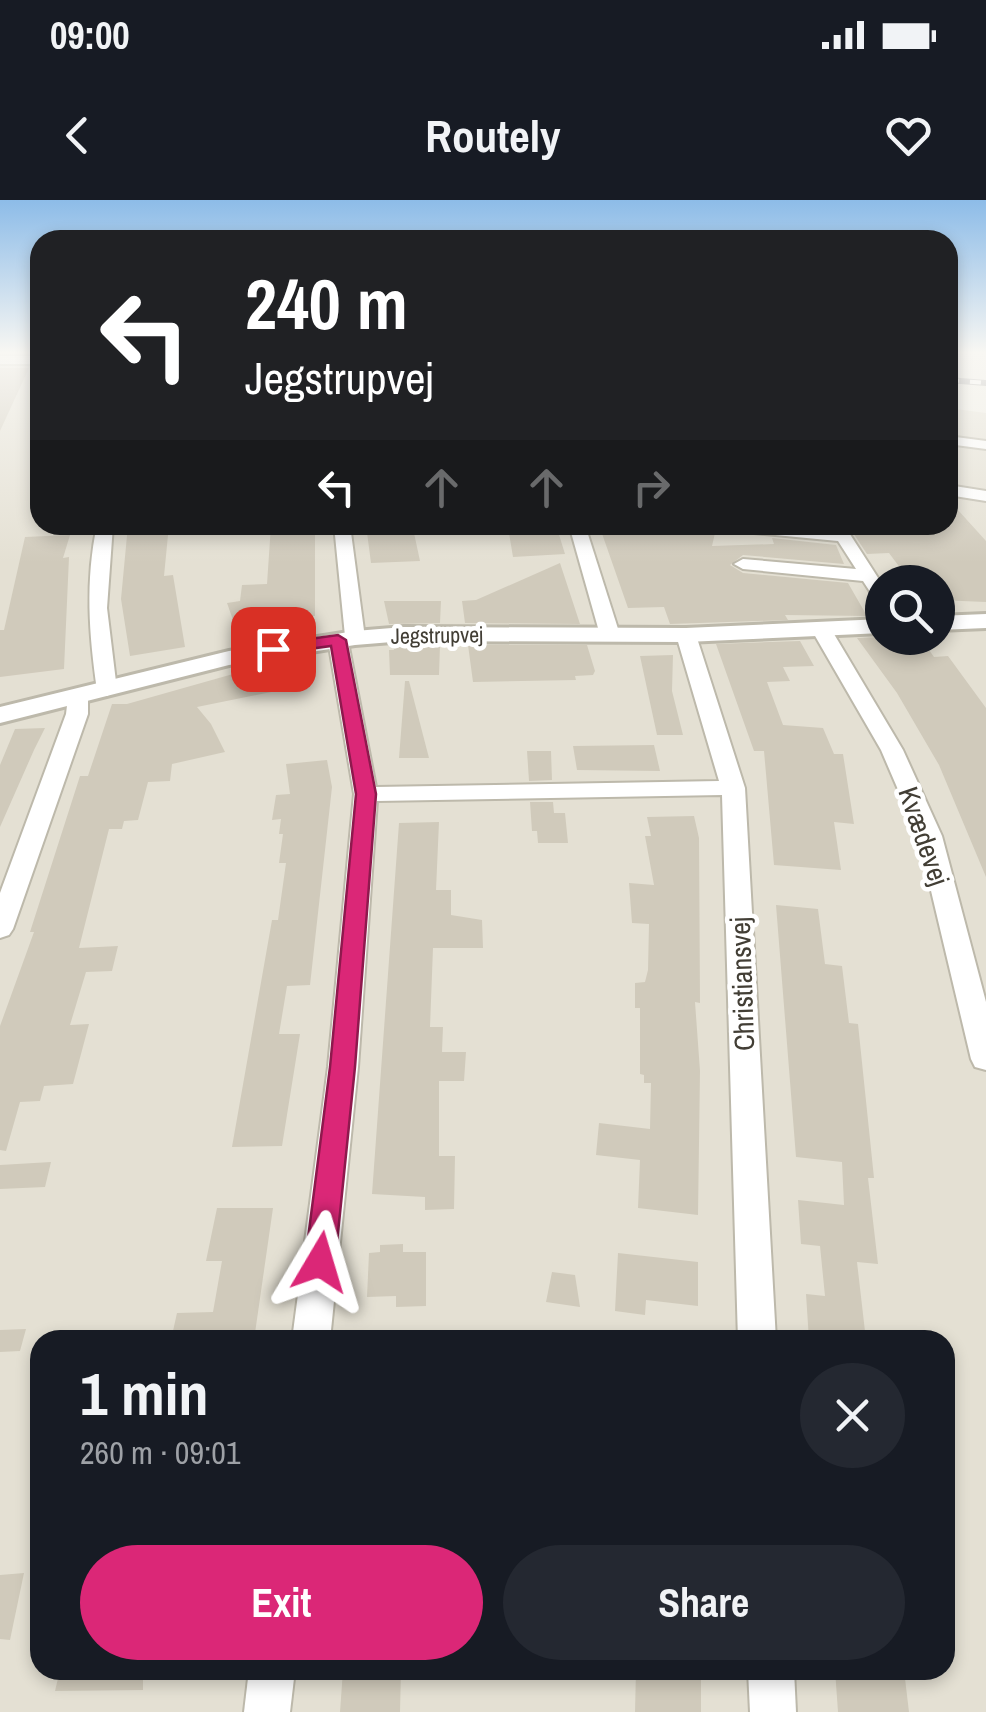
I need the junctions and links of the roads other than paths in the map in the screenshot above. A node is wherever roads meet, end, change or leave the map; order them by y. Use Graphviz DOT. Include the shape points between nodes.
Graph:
graph roads {
  1 [pos="958,442"];
  2 [pos="986,446"];
  3 [pos="958,492"];
  4 [pos="986,496"];
  5 [pos="103,535"];
  6 [pos="342,535"];
  7 [pos="580,535"];
  8 [pos="842,535"];
  9 [pos="743,564"];
  10 [pos="865,570"];
  11 [pos="865,576"];
  12 [pos="986,621"];
  13 [pos="955,622"];
  14 [pos="865,627"];
  15 [pos="820,629"];
  16 [pos="686,635"];
  17 [pos="610,636"];
  18 [pos="346,639"];
  19 [pos="107,690"];
  20 [pos="78,697"];
  21 [pos="0,716"];
  22 [pos="733,788"];
  23 [pos="366,794"];
  24 [pos="0,929"];
  25 [pos="986,1060"];
  26 [pos="312,1330"];
  27 [pos="757,1330"];
  28 [pos="271,1680"];
  29 [pos="771,1680"];
  30 [pos="268,1712"];
  31 [pos="773,1712"];
  1 -- 2 [label="street"];
  3 -- 4 [label="street"];
  5 -- 19 [label="street" via="95,617"];
  6 -- 18 [label="street"];
  7 -- 17 [label="street"];
  8 -- 10 [label="street"];
  9 -- 11 [label="street"];
  12 -- 13 [label="street"];
  14 -- 15 [label="street, Jegstrupvej"];
  15 -- 16 [label="street, Jegstrupvej"];
  15 -- 25 [label="street, Kvædevej" via="892,750 930,836"];
  16 -- 17 [label="street, Jegstrupvej"];
  16 -- 22 [label="street, Christiansvej"];
  17 -- 18 [label="street, Jegstrupvej"];
  18 -- 19 [label="street, Jegstrupvej" via="229,658"];
  18 -- 23 [label="street"];
  19 -- 20 [label="street, Jegstrupvej"];
  20 -- 21 [label="street, Jegstrupvej"];
  20 -- 24 [label="street"];
  22 -- 23 [label="street"];
  22 -- 27 [label="street, Christiansvej"];
  23 -- 26 [label="street"];
  28 -- 30 [label="street"];
  29 -- 31 [label="street"];
}
